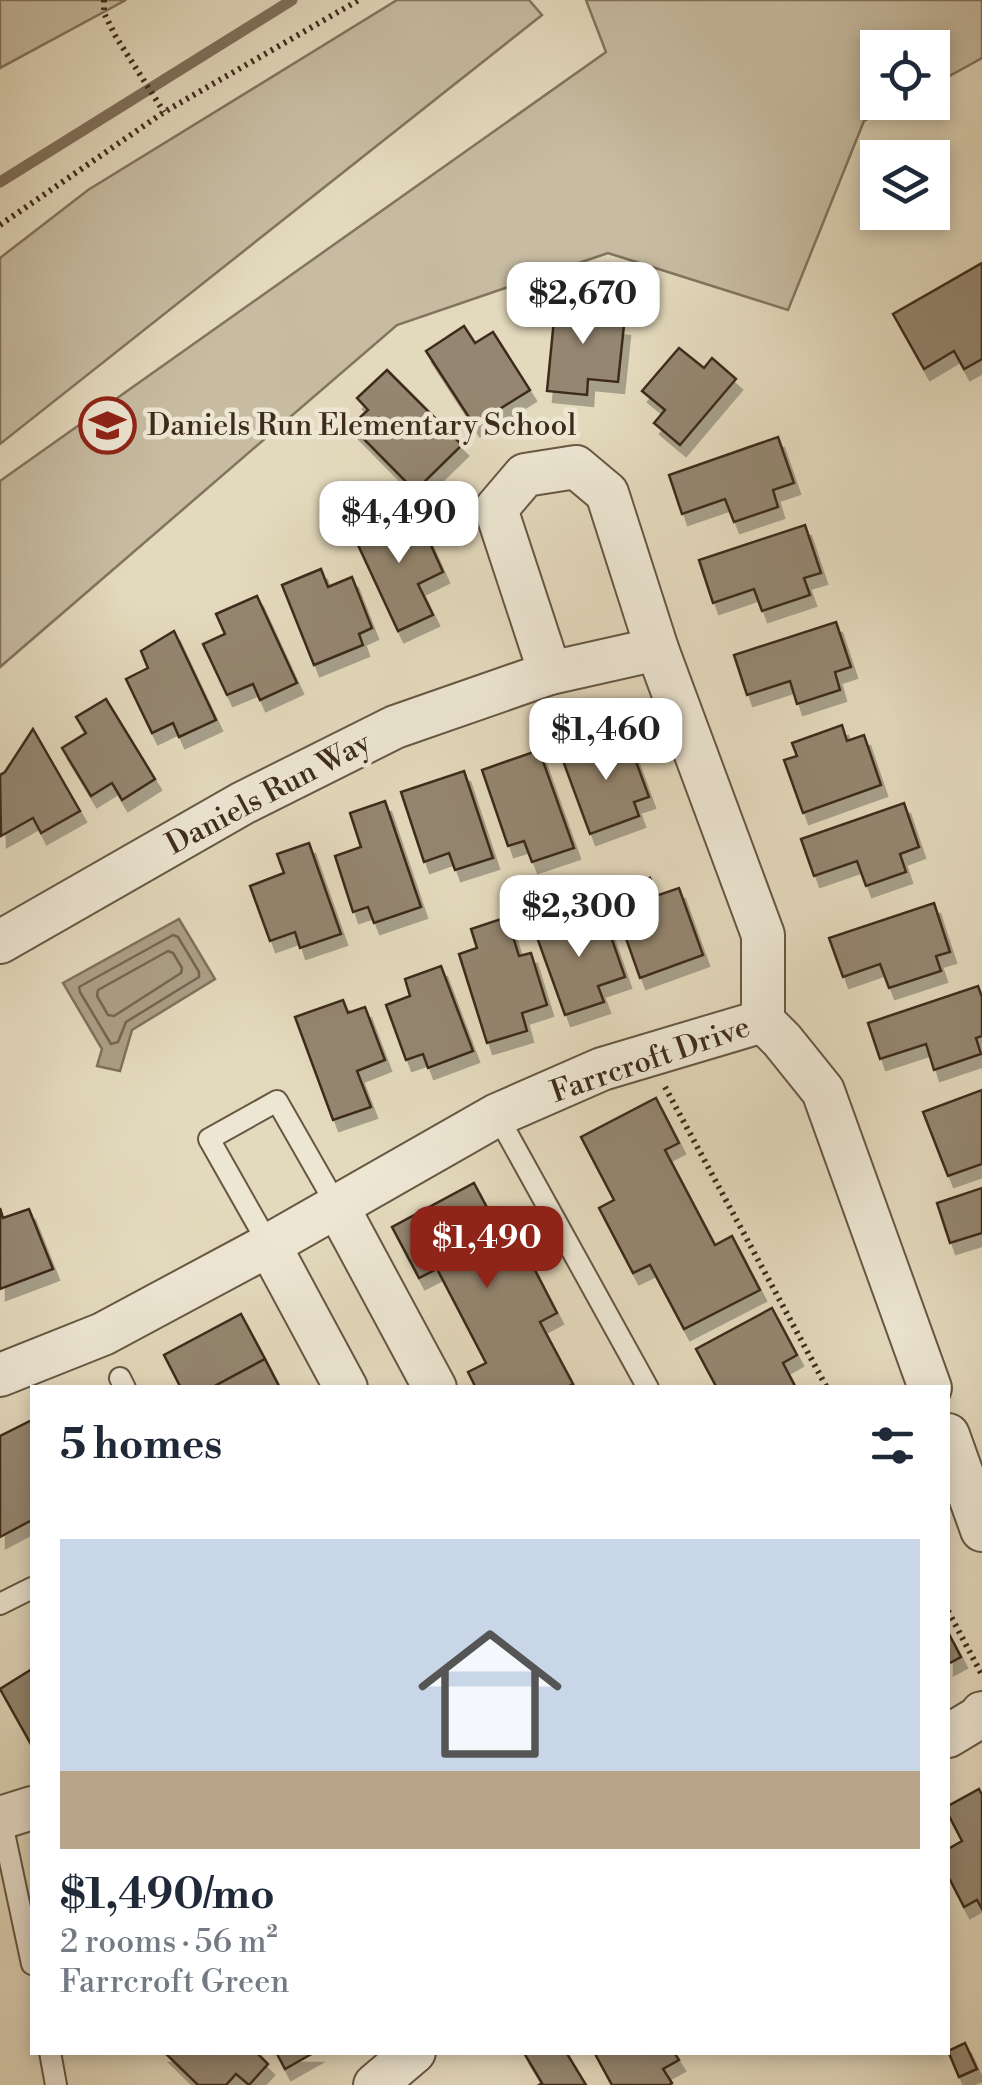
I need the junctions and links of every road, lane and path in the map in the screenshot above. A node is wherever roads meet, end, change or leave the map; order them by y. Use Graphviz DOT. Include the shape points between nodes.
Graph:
graph roads {
  1 [pos="104,0"];
  2 [pos="359,0"];
  3 [pos="164,112"];
  4 [pos="0,225"];
  5 [pos="657,649"];
  6 [pos="550,673"];
  7 [pos="0,942"];
  8 [pos="763,1021"];
  9 [pos="648,1055"];
  10 [pos="497,1115"];
  11 [pos="337,1206"];
  12 [pos="270,1245"];
  13 [pos="0,1376"];
  14 [pos="344,1385"];
  15 [pos="433,1385"];
  16 [pos="646,1385"];
  17 [pos="825,1385"];
  18 [pos="929,1385"];
  19 [pos="950,1440"];
  20 [pos="982,1530"];
  21 [pos="30,1589"];
  22 [pos="0,1604"];
  23 [pos="950,1615"];
  24 [pos="982,1675"];
  25 [pos="982,1713"];
  26 [pos="950,1735"];
  27 [pos="30,1808"];
  28 [pos="0,1816"];
  29 [pos="30,1955"];
  30 [pos="51,2055"];
  31 [pos="410,2055"];
  32 [pos="56,2085"];
  33 [pos="375,2085"];
  1 -- 3 [label="path" via="116,37"];
  2 -- 3 [label="path"];
  3 -- 4 [label="path"];
  5 -- 6 [label="street, Daniels Run Way"];
  5 -- 6 [label="street" via="607,493 576,467 525,475 496,509"];
  5 -- 8 [label="street" via="763,934"];
  6 -- 7 [label="street, Daniels Run Way" via="395,727 242,803"];
  8 -- 9 [label="street, Farrcroft Drive"];
  8 -- 18 [label="street, Farrcroft Drive" via="823,1091"];
  9 -- 10 [label="street, Farrcroft Drive"];
  9 -- 17 [label="path"];
  10 -- 11 [label="street, Farrcroft Drive"];
  10 -- 16 [label="lane"];
  11 -- 12 [label="street, Farrcroft Drive"];
  11 -- 12 [label="lane" via="276,1101 210,1139"];
  11 -- 15 [label="street"];
  12 -- 13 [label="street" via="103,1334"];
  12 -- 14 [label="street"];
  19 -- 20 [label="street"];
  21 -- 22 [label="lane"];
  23 -- 24 [label="path"];
  25 -- 26 [label="street"];
  27 -- 28 [label="street"];
  28 -- 29 [label="lane"];
  30 -- 32 [label="lane"];
  31 -- 33 [label="street"];
}
